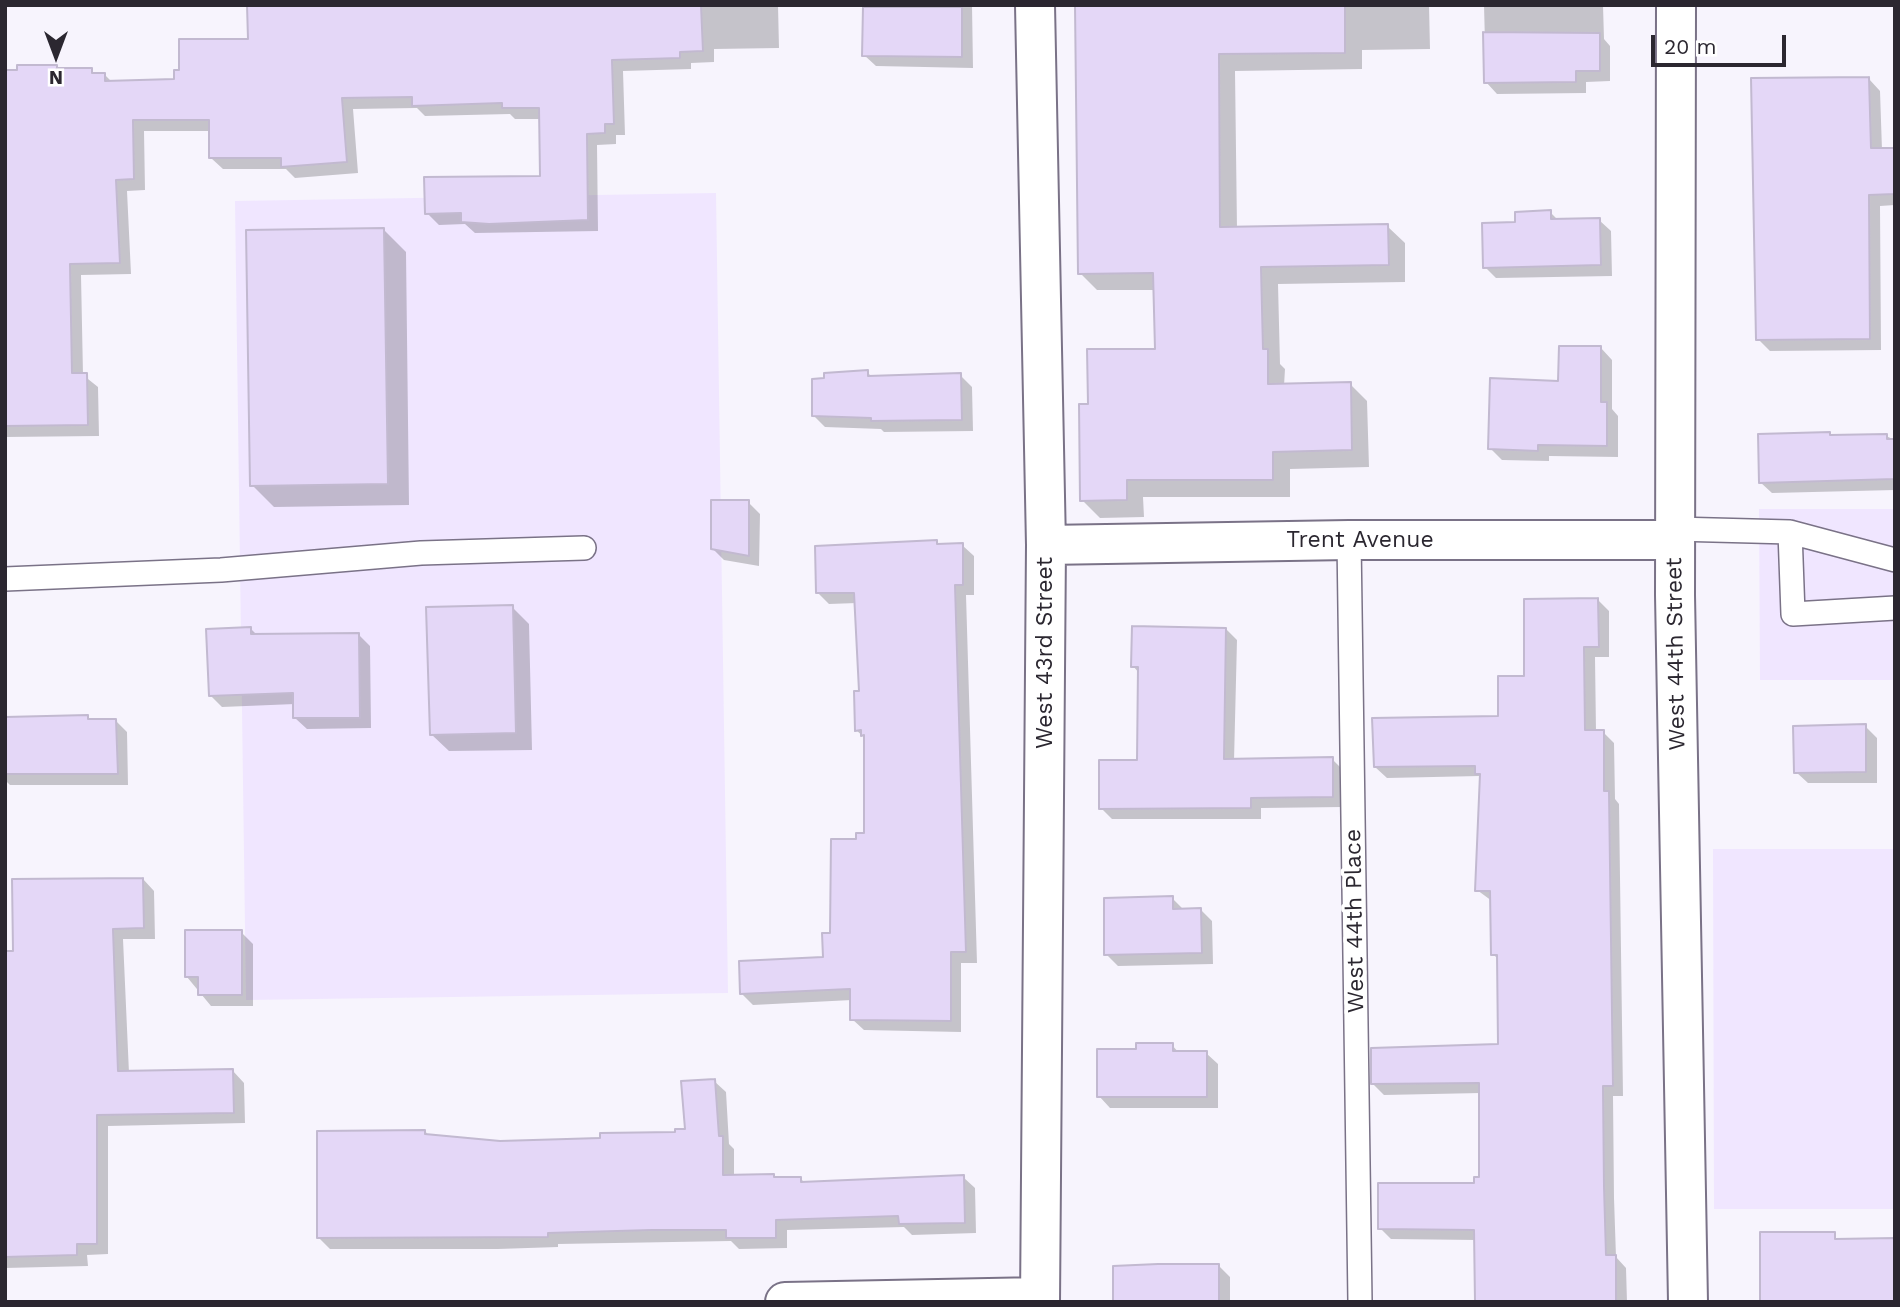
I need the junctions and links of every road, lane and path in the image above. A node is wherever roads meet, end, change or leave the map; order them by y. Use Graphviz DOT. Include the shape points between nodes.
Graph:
graph roads {
  1 [pos="1035,5"];
  2 [pos="1676,5"];
  3 [pos="1790,533"];
  4 [pos="1675,534"];
  5 [pos="1349,540"];
  6 [pos="1046,545"];
  7 [pos="584,548"];
  8 [pos="1895,560"];
  9 [pos="5,579"];
  10 [pos="1895,608"];
  11 [pos="1040,1299"];
  12 [pos="785,1302"];
  13 [pos="1360,1302"];
  14 [pos="1688,1302"];
  1 -- 6 [label="street, West 43rd Street"];
  2 -- 4 [label="street, West 44th Street"];
  3 -- 4 [label="lane"];
  3 -- 8 [label="lane"];
  3 -- 10 [label="lane" via="1793,614"];
  4 -- 5 [label="street, Trent Avenue"];
  4 -- 14 [label="street, West 44th Street"];
  5 -- 6 [label="street, Trent Avenue"];
  5 -- 13 [label="lane, West 44th Place"];
  6 -- 11 [label="street, West 43rd Street"];
  7 -- 9 [label="lane" via="421,552 220,570"];
  11 -- 12 [label="street"];
}
